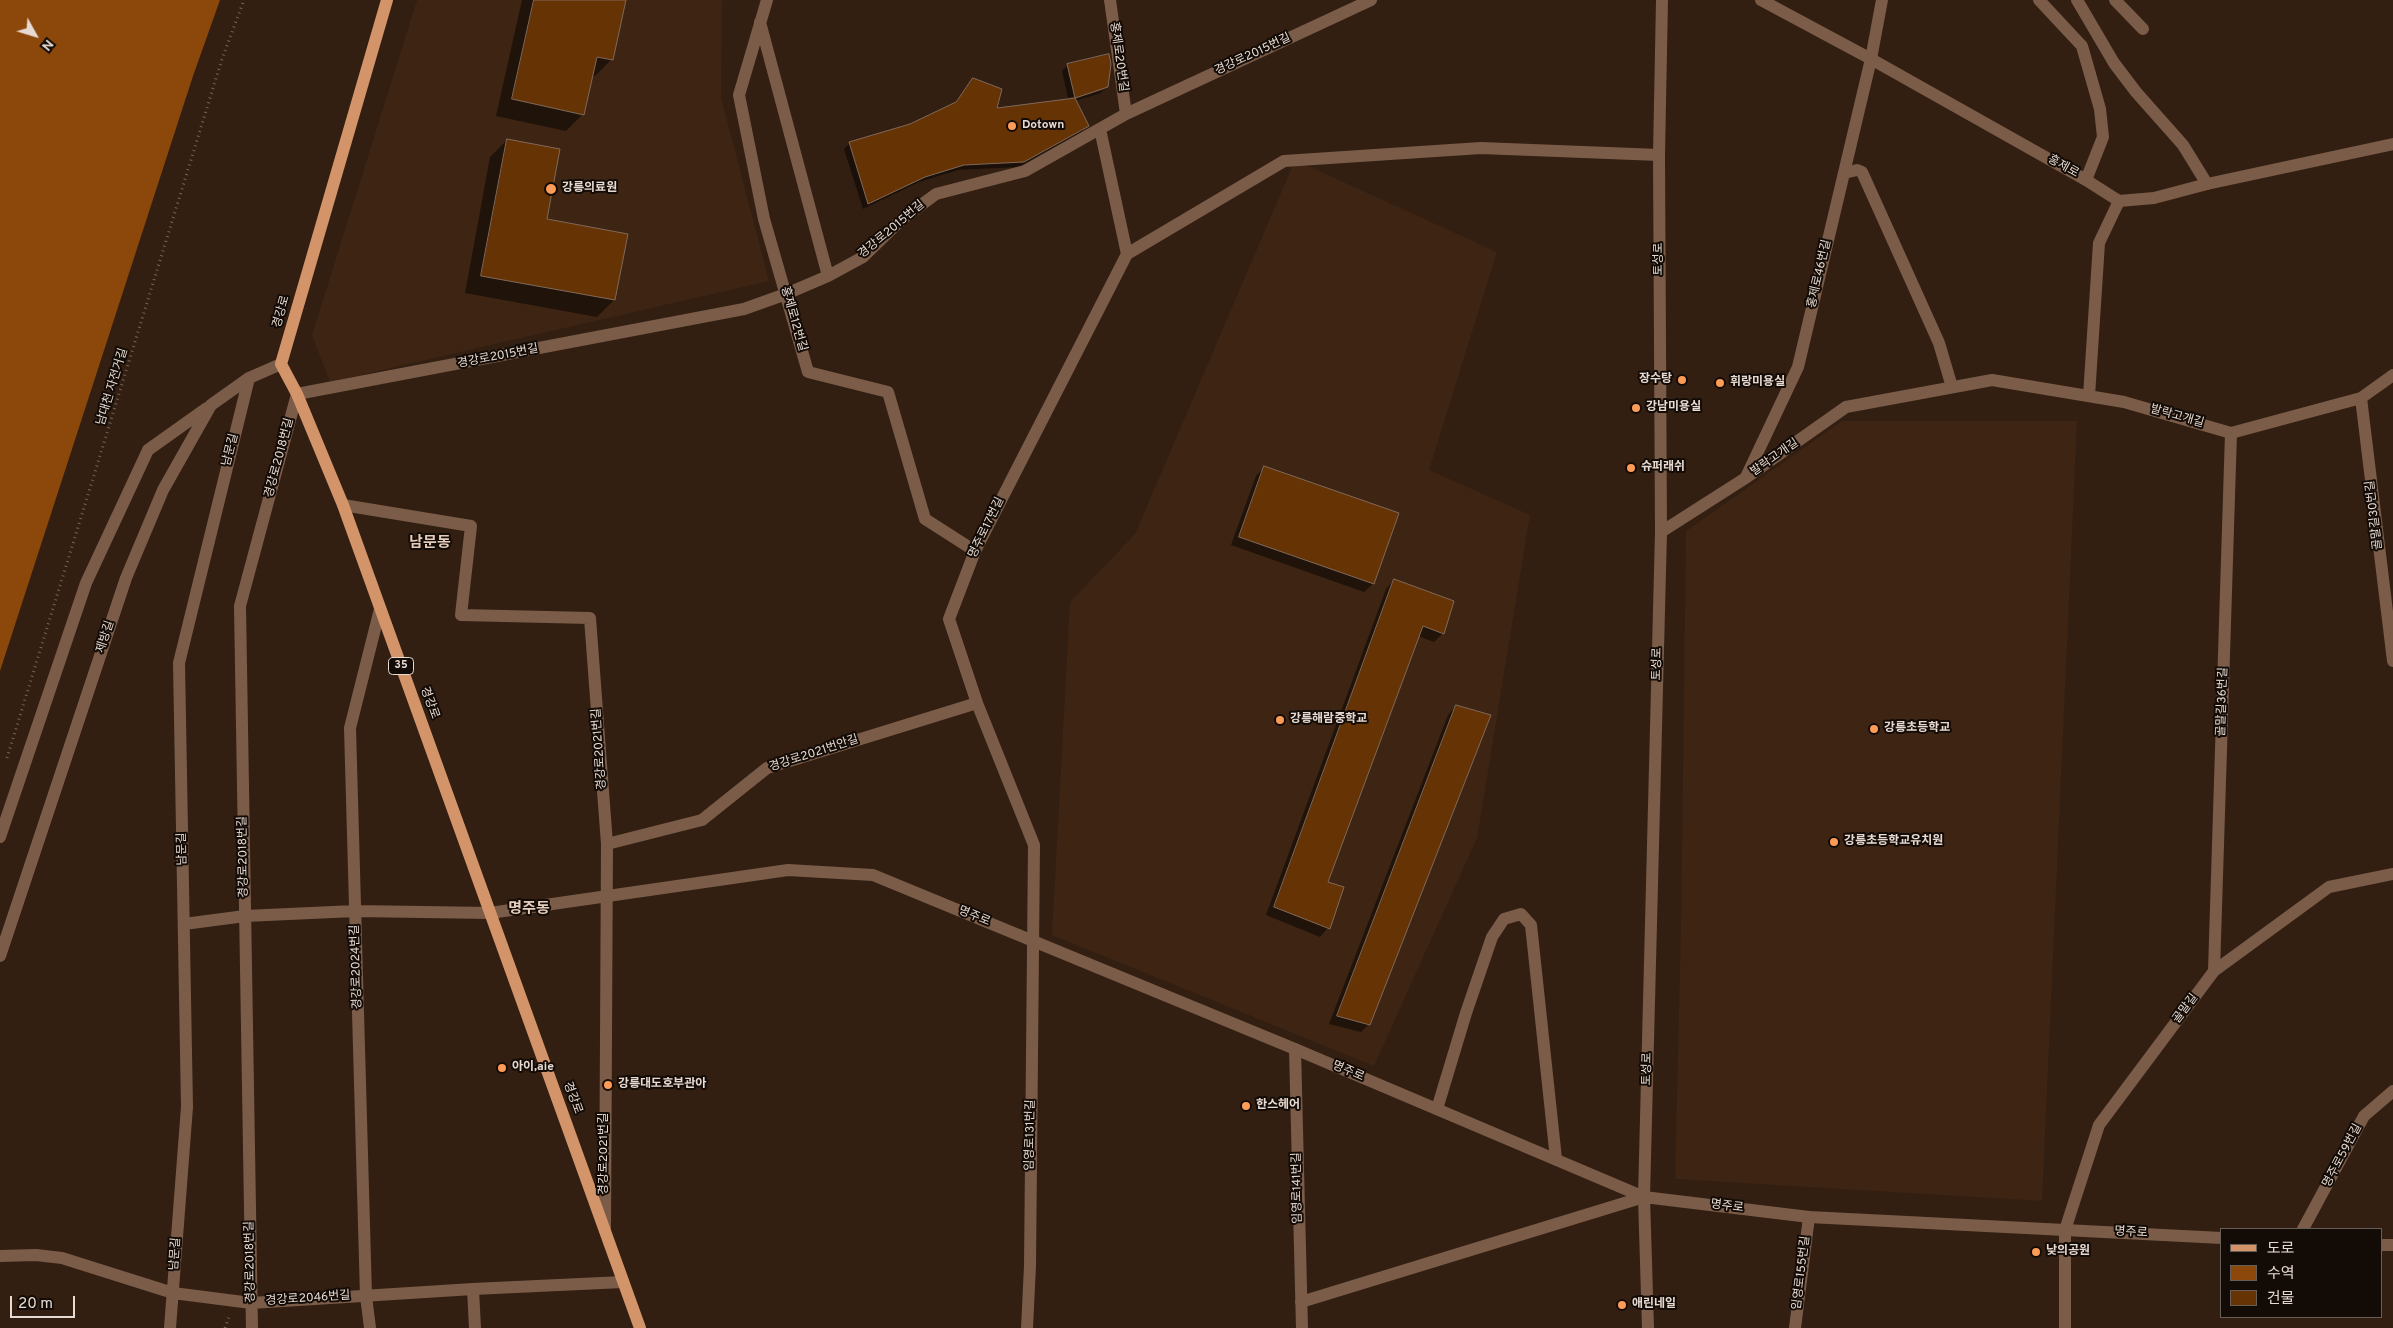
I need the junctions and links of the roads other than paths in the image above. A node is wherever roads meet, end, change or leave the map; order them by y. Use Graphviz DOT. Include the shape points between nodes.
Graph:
graph roads {
  1 [pos="386,0"];
  2 [pos="767,0"];
  3 [pos="1110,0"];
  4 [pos="1370,0"];
  5 [pos="1662,0"];
  6 [pos="1761,0"];
  7 [pos="1882,0"];
  8 [pos="2040,0"];
  9 [pos="2077,0"];
  10 [pos="2115,0"];
  11 [pos="760,22"];
  12 [pos="2143,29"];
  13 [pos="1871,59"];
  14 [pos="1126,114"];
  15 [pos="1100,128"];
  16 [pos="2393,144"];
  17 [pos="1659,155"];
  18 [pos="1844,173"];
  19 [pos="2086,180"];
  20 [pos="2207,184"];
  21 [pos="2119,201"];
  22 [pos="1127,254"];
  23 [pos="828,276"];
  24 [pos="786,294"];
  25 [pos="281,364"];
  26 [pos="2393,375"];
  27 [pos="249,378"];
  28 [pos="1952,387"];
  29 [pos="297,394"];
  30 [pos="2089,396"];
  31 [pos="2361,398"];
  32 [pos="211,405"];
  33 [pos="2231,433"];
  34 [pos="1744,480"];
  35 [pos="343,505"];
  36 [pos="1661,532"];
  37 [pos="975,551"];
  38 [pos="380,609"];
  39 [pos="2393,661"];
  40 [pos="977,703"];
  41 [pos="0,837"];
  42 [pos="607,844"];
  43 [pos="2393,874"];
  44 [pos="607,896"];
  45 [pos="355,911"];
  46 [pos="490,913"];
  47 [pos="245,916"];
  48 [pos="184,924"];
  49 [pos="1033,941"];
  50 [pos="0,956"];
  51 [pos="2214,971"];
  52 [pos="1294,1049"];
  53 [pos="2393,1092"];
  54 [pos="1437,1109"];
  55 [pos="1556,1159"];
  56 [pos="1644,1196"];
  57 [pos="1809,1217"];
  58 [pos="605,1228"];
  59 [pos="2304,1228"];
  60 [pos="2065,1230"];
  61 [pos="2220,1238"];
  62 [pos="0,1256"];
  63 [pos="623,1282"];
  64 [pos="473,1289"];
  65 [pos="173,1293"];
  66 [pos="366,1296"];
  67 [pos="1301,1302"];
  68 [pos="251,1303"];
  69 [pos="170,1328"];
  70 [pos="252,1328"];
  71 [pos="370,1328"];
  72 [pos="475,1328"];
  73 [pos="640,1328"];
  74 [pos="1027,1328"];
  75 [pos="1302,1328"];
  76 [pos="1648,1328"];
  77 [pos="1795,1328"];
  78 [pos="2065,1328"];
  1 -- 25 [label="main road, 경강로"];
  2 -- 11 [label="street, 홍제로12번길"];
  3 -- 14 [label="street, 홍제로20번길"];
  4 -- 14 [label="street, 경강로2015번길"];
  5 -- 17 [label="street, 토성로"];
  6 -- 13 [label="street, 홍제로"];
  7 -- 13 [label="street, 홍제로46번길"];
  8 -- 19 [label="street" via="2082,46 2100,109 2103,137"];
  9 -- 20 [label="street" via="2114,63 2183,145"];
  10 -- 12 [label="street"];
  11 -- 23 [label="street"];
  11 -- 24 [label="street, 홍제로12번길" via="738,95 764,219"];
  13 -- 18 [label="street, 홍제로46번길"];
  13 -- 19 [label="street, 홍제로"];
  14 -- 15 [label="street, 경강로2015번길"];
  15 -- 22 [label="street"];
  15 -- 23 [label="street, 경강로2015번길" via="1025,172 936,194 901,220 863,257"];
  16 -- 20 [label="street"];
  17 -- 22 [label="street" via="1481,148 1284,161"];
  17 -- 36 [label="street, 토성로"];
  18 -- 28 [label="street" via="1862,172 1939,343"];
  18 -- 34 [label="street, 홍제로46번길" via="1798,367"];
  19 -- 21 [label="street, 홍제로"];
  20 -- 21 [label="street" via="2154,198"];
  21 -- 30 [label="street" via="2099,243"];
  22 -- 37 [label="street, 명주로17번길"];
  23 -- 24 [label="street, 경강로2015번길"];
  24 -- 29 [label="street, 경강로2015번길" via="744,309"];
  24 -- 37 [label="street, 홍제로12번길" via="808,372 888,392 925,519"];
  25 -- 27 [label="street, 제방길"];
  25 -- 29 [label="main road, 경강로 / 35"];
  26 -- 31 [label="street"];
  27 -- 32 [label="street, 제방길"];
  27 -- 48 [label="street, 남문길" via="179,663"];
  28 -- 30 [label="street, 발락고개길" via="1992,380"];
  28 -- 34 [label="street, 발락고개길" via="1846,407"];
  29 -- 35 [label="main road, 경강로 / 35"];
  29 -- 47 [label="street, 경강로2018번길" via="240,606"];
  30 -- 33 [label="street, 발락고개길" via="2124,402"];
  31 -- 33 [label="street"];
  31 -- 39 [label="street, 골말길30번길"];
  32 -- 41 [label="street" via="148,450 86,583"];
  32 -- 50 [label="street, 제방길" via="163,490 126,578"];
  33 -- 51 [label="street, 골말길36번길"];
  34 -- 36 [label="street, 발락고개길"];
  35 -- 38 [label="main road, 경강로 / 35"];
  35 -- 42 [label="street, 경강로2021번길" via="471,526 461,615 590,618"];
  36 -- 56 [label="street, 토성로"];
  37 -- 40 [label="street, 명주로17번길" via="949,619"];
  38 -- 45 [label="street, 경강로2024번길" via="350,728"];
  38 -- 46 [label="main road, 경강로 / 35"];
  40 -- 42 [label="street, 경강로2021번안길" via="767,768 702,820"];
  40 -- 49 [label="street, 명주로17번길" via="1034,845"];
  42 -- 44 [label="street, 경강로2021번길"];
  43 -- 51 [label="street, 골말길" via="2330,887"];
  44 -- 46 [label="street, 명주로"];
  44 -- 49 [label="street, 명주로" via="788,870 873,875"];
  44 -- 58 [label="street, 경강로2021번길"];
  45 -- 46 [label="street, 명주로"];
  45 -- 47 [label="street, 명주로"];
  45 -- 66 [label="street, 경강로2024번길"];
  46 -- 58 [label="main road, 경강로 / 35"];
  47 -- 48 [label="street, 명주로"];
  47 -- 68 [label="street, 경강로2018번길"];
  48 -- 65 [label="street, 남문길" via="187,1106"];
  49 -- 52 [label="street, 명주로"];
  49 -- 74 [label="street, 임영로131번길"];
  51 -- 60 [label="street, 골말길" via="2099,1125"];
  52 -- 54 [label="street, 명주로"];
  52 -- 67 [label="street, 임영로141번길"];
  53 -- 59 [label="street, 명주로59번길" via="2364,1116"];
  54 -- 55 [label="street, 명주로"];
  54 -- 55 [label="street" via="1492,937 1504,919 1522,914 1531,925"];
  55 -- 56 [label="street, 명주로"];
  56 -- 57 [label="street, 명주로"];
  56 -- 67 [label="street"];
  56 -- 76 [label="street, 토성로"];
  57 -- 60 [label="street, 명주로"];
  57 -- 77 [label="street, 임영로155번길"];
  58 -- 63 [label="main road, 경강로 / 35"];
  60 -- 61 [label="street, 명주로"];
  60 -- 78 [label="street, 골말길"];
  62 -- 65 [label="street, 경강로2046번길" via="62,1258"];
  63 -- 64 [label="street, 경강로2046번길"];
  63 -- 73 [label="main road, 경강로 / 35"];
  64 -- 66 [label="street, 경강로2046번길"];
  64 -- 72 [label="street"];
  65 -- 68 [label="street, 경강로2046번길"];
  65 -- 69 [label="street, 남문길"];
  66 -- 68 [label="street, 경강로2046번길"];
  66 -- 71 [label="street, 경강로2024번길"];
  67 -- 75 [label="street, 임영로141번길"];
  68 -- 70 [label="street, 경강로2018번길"];
}
